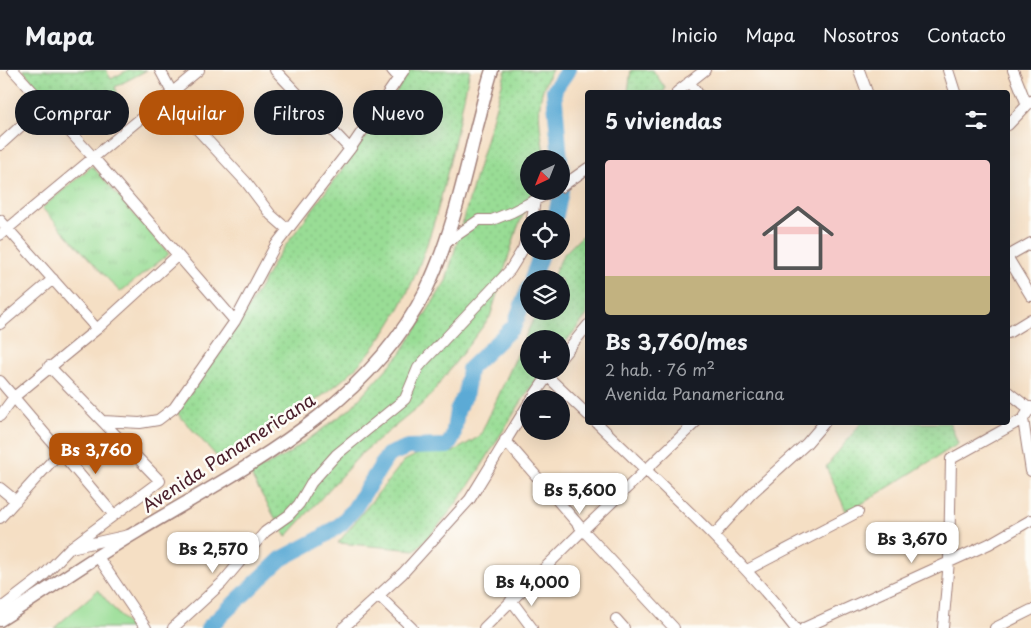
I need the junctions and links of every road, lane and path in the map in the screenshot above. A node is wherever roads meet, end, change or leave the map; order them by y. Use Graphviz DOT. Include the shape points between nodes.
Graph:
graph roads {
  1 [pos="13,70"];
  2 [pos="160,70"];
  3 [pos="199,70"];
  4 [pos="276,70"];
  5 [pos="492,70"];
  6 [pos="705,70"];
  7 [pos="859,70"];
  8 [pos="948,70"];
  9 [pos="1013,70"];
  10 [pos="398,73"];
  11 [pos="689,82"];
  12 [pos="31,90"];
  13 [pos="169,90"];
  14 [pos="177,90"];
  15 [pos="679,90"];
  16 [pos="696,90"];
  17 [pos="866,90"];
  18 [pos="954,90"];
  19 [pos="1029,103"];
  20 [pos="139,120"];
  21 [pos="1010,123"];
  22 [pos="15,131"];
  23 [pos="72,135"];
  24 [pos="203,135"];
  25 [pos="0,145"];
  26 [pos="350,149"];
  27 [pos="93,157"];
  28 [pos="585,170"];
  29 [pos="570,181"];
  30 [pos="535,200"];
  31 [pos="533,210"];
  32 [pos="0,220"];
  33 [pos="287,229"];
  34 [pos="4,232"];
  35 [pos="1031,243"];
  36 [pos="444,244"];
  37 [pos="520,254"];
  38 [pos="178,255"];
  39 [pos="1010,256"];
  40 [pos="1010,260"];
  41 [pos="53,279"];
  42 [pos="1031,296"];
  43 [pos="1031,318"];
  44 [pos="235,321"];
  45 [pos="0,324"];
  46 [pos="97,329"];
  47 [pos="585,329"];
  48 [pos="1010,332"];
  49 [pos="570,347"];
  50 [pos="50,366"];
  51 [pos="556,380"];
  52 [pos="0,382"];
  53 [pos="1010,393"];
  54 [pos="14,397"];
  55 [pos="1030,408"];
  56 [pos="585,412"];
  57 [pos="0,416"];
  58 [pos="520,417"];
  59 [pos="1023,419"];
  60 [pos="103,421"];
  61 [pos="599,425"];
  62 [pos="693,425"];
  63 [pos="822,425"];
  64 [pos="505,440"];
  65 [pos="60,452"];
  66 [pos="646,471"];
  67 [pos="1031,471"];
  68 [pos="0,488"];
  69 [pos="16,501"];
  70 [pos="858,512"];
  71 [pos="114,515"];
  72 [pos="0,518"];
  73 [pos="1031,520"];
  74 [pos="583,530"];
  75 [pos="132,535"];
  76 [pos="714,535"];
  77 [pos="70,548"];
  78 [pos="98,557"];
  79 [pos="949,561"];
  80 [pos="746,570"];
  81 [pos="378,595"];
  82 [pos="511,600"];
  83 [pos="0,609"];
  84 [pos="1031,610"];
  85 [pos="616,619"];
  86 [pos="0,620"];
  87 [pos="146,628"];
  88 [pos="173,628"];
  89 [pos="343,628"];
  90 [pos="412,628"];
  91 [pos="484,628"];
  92 [pos="532,628"];
  93 [pos="624,628"];
  94 [pos="674,628"];
  95 [pos="795,628"];
  96 [pos="804,628"];
  97 [pos="943,628"];
  98 [pos="995,628"];
  1 -- 12 [label="street"];
  2 -- 13 [label="street"];
  3 -- 14 [label="street"];
  4 -- 26 [label="street"];
  5 -- 36 [label="main road, Avenida Panamericana"];
  6 -- 11 [label="street"];
  7 -- 17 [label="street"];
  8 -- 18 [label="street"];
  9 -- 19 [label="street"];
  10 -- 26 [label="street"];
  11 -- 15 [label="street"];
  11 -- 16 [label="street"];
  19 -- 21 [label="street"];
  20 -- 27 [label="street"];
  22 -- 25 [label="street"];
  23 -- 27 [label="street"];
  24 -- 33 [label="street" via="271,215"];
  26 -- 33 [label="street"];
  27 -- 34 [label="street"];
  27 -- 38 [label="street"];
  28 -- 29 [label="street"];
  30 -- 31 [label="street"];
  30 -- 36 [label="street" via="492,220 479,220"];
  32 -- 34 [label="street"];
  33 -- 44 [label="street" via="262,266"];
  34 -- 41 [label="street"];
  35 -- 39 [label="street"];
  36 -- 75 [label="main road, Avenida Panamericana" via="426,289 409,319 379,362 342,398 305,428"];
  37 -- 88 [label="street" via="418,368 405,399 336,456 311,483 289,515 266,532 222,583"];
  38 -- 44 [label="street"];
  38 -- 46 [label="street"];
  40 -- 42 [label="street"];
  41 -- 45 [label="street"];
  41 -- 46 [label="street"];
  43 -- 48 [label="street"];
  44 -- 60 [label="street" via="174,408 158,420 140,423"];
  46 -- 50 [label="street"];
  47 -- 49 [label="street"];
  50 -- 54 [label="street"];
  50 -- 60 [label="street"];
  51 -- 56 [label="street"];
  52 -- 54 [label="street"];
  53 -- 55 [label="street"];
  54 -- 57 [label="street"];
  54 -- 65 [label="street"];
  55 -- 59 [label="street"];
  58 -- 64 [label="street"];
  59 -- 67 [label="street"];
  59 -- 79 [label="street" via="952,459"];
  60 -- 71 [label="street" via="160,481"];
  61 -- 66 [label="street"];
  62 -- 66 [label="street"];
  63 -- 76 [label="street"];
  64 -- 74 [label="street"];
  64 -- 81 [label="street" via="470,499"];
  65 -- 69 [label="street"];
  65 -- 71 [label="street"];
  66 -- 74 [label="street"];
  66 -- 76 [label="street"];
  68 -- 69 [label="street"];
  69 -- 72 [label="street"];
  70 -- 80 [label="street"];
  71 -- 77 [label="street"];
  73 -- 79 [label="street" via="989,544"];
  74 -- 82 [label="street"];
  74 -- 94 [label="street"];
  75 -- 77 [label="street"];
  75 -- 78 [label="main road, Avenida Panamericana"];
  76 -- 80 [label="street"];
  77 -- 83 [label="street" via="43,576"];
  78 -- 86 [label="main road, Avenida Panamericana"];
  78 -- 87 [label="street"];
  79 -- 96 [label="street"];
  79 -- 97 [label="street"];
  80 -- 95 [label="street"];
  81 -- 89 [label="street"];
  81 -- 90 [label="street"];
  82 -- 91 [label="street"];
  82 -- 92 [label="street"];
  84 -- 98 [label="street"];
  85 -- 93 [label="street"];
}
